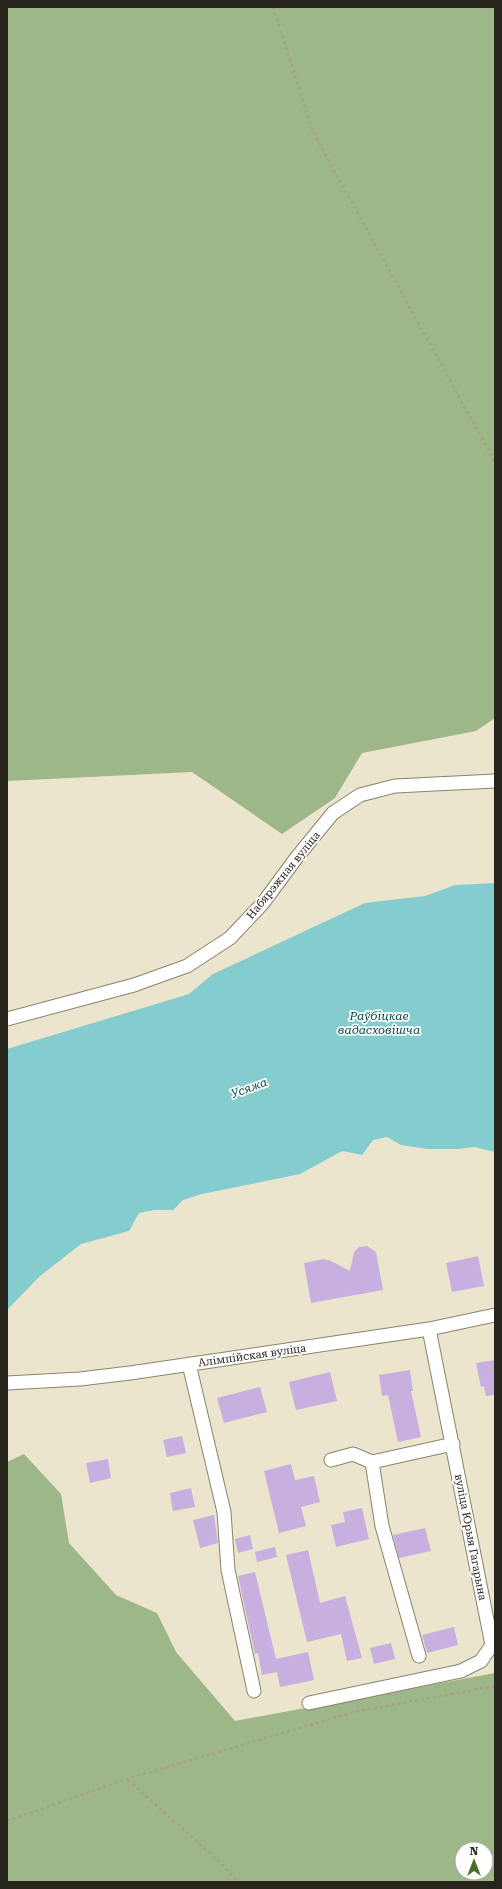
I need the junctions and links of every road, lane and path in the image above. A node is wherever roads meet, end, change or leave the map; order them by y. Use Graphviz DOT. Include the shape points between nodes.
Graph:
graph roads {
  1 [pos="273,7"];
  2 [pos="495,462"];
  3 [pos="495,780"];
  4 [pos="7,1019"];
  5 [pos="495,1316"];
  6 [pos="429,1330"];
  7 [pos="189,1364"];
  8 [pos="7,1383"];
  9 [pos="453,1444"];
  10 [pos="331,1460"];
  11 [pos="372,1462"];
  12 [pos="419,1656"];
  13 [pos="495,1686"];
  14 [pos="254,1691"];
  15 [pos="309,1703"];
  16 [pos="127,1779"];
  17 [pos="7,1822"];
  18 [pos="237,1882"];
  1 -- 2 [label="path" via="313,132"];
  3 -- 4 [label="street, Набярэжная вуліца" via="395,786 360,795 333,813 263,903 230,938 187,966 134,985"];
  5 -- 6 [label="street, Алімпійская вуліца"];
  6 -- 7 [label="street, Алімпійская вуліца"];
  6 -- 9 [label="street, вуліца Юрыя Гагарына"];
  7 -- 8 [label="street, Алімпійская вуліца" via="95,1377"];
  7 -- 14 [label="street" via="224,1512 228,1570"];
  9 -- 11 [label="street"];
  9 -- 15 [label="street, вуліца Юрыя Гагарына" via="492,1645 481,1661 461,1671"];
  10 -- 11 [label="street" via="353,1454"];
  11 -- 12 [label="street" via="382,1526"];
  13 -- 16 [label="path" via="354,1712"];
  16 -- 17 [label="path"];
  16 -- 18 [label="path" via="224,1866"];
}
